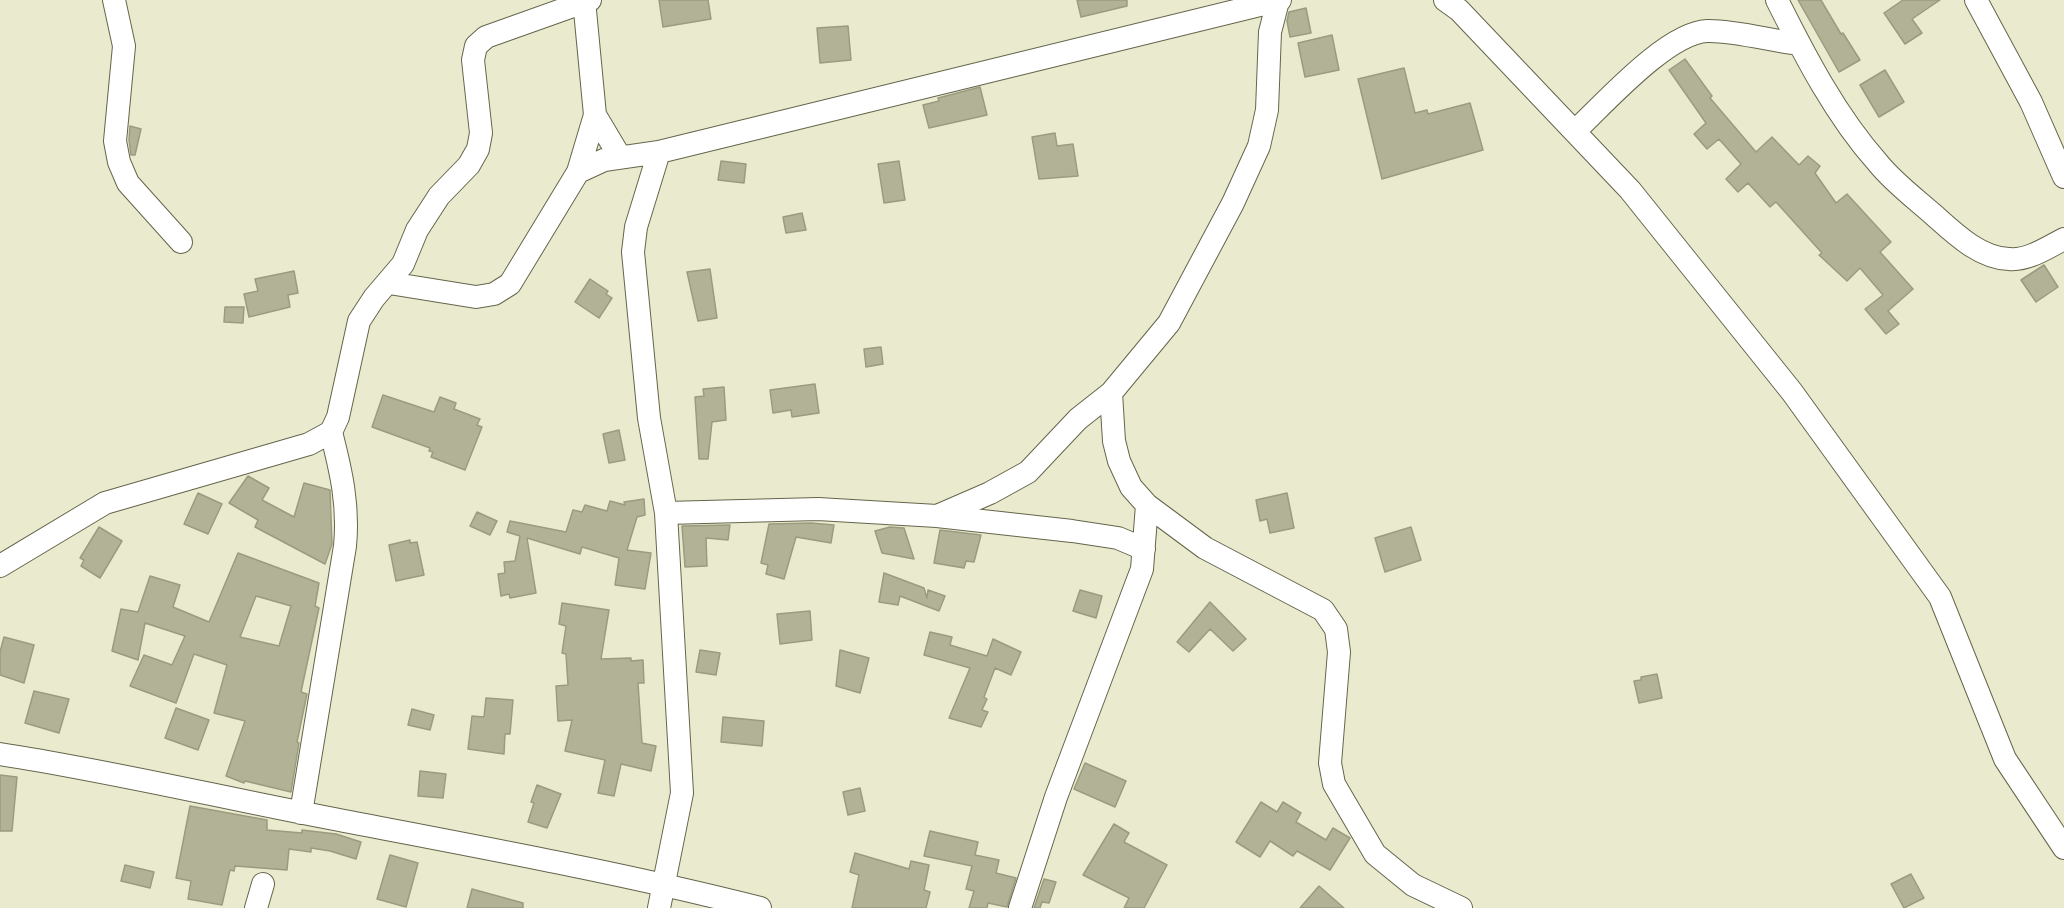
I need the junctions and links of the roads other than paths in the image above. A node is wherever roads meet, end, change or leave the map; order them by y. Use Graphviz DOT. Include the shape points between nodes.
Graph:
graph roads {
  1 [pos="114,0"];
  2 [pos="1445,0"];
  3 [pos="1777,0"];
  4 [pos="1976,0"];
  5 [pos="586,1"];
  6 [pos="1279,1"];
  7 [pos="1799,44"];
  8 [pos="595,115"];
  9 [pos="1576,130"];
  10 [pos="659,152"];
  11 [pos="620,157"];
  12 [pos="578,172"];
  13 [pos="2064,177"];
  14 [pos="2064,238"];
  15 [pos="181,242"];
  16 [pos="388,283"];
  17 [pos="1111,393"];
  18 [pos="331,432"];
  19 [pos="1147,505"];
  20 [pos="666,513"];
  21 [pos="937,516"];
  22 [pos="1144,549"];
  23 [pos="0,566"];
  24 [pos="0,754"];
  25 [pos="301,813"];
  26 [pos="2064,848"];
  27 [pos="263,884"];
  28 [pos="665,884"];
  29 [pos="256,908"];
  30 [pos="659,908"];
  31 [pos="760,908"];
  32 [pos="1020,908"];
  33 [pos="1461,908"];
  1 -- 15 [label="street" via="124,46 115,141 119,162 129,183"];
  2 -- 9 [label="street"];
  3 -- 7 [label="street"];
  4 -- 13 [label="street" via="2031,102"];
  5 -- 8 [label="street"];
  5 -- 16 [label="street" via="486,37 476,46 472,60 481,133 478,149 469,165 439,196 417,230 403,264"];
  6 -- 10 [label="street"];
  6 -- 17 [label="street" via="1270,32 1267,110 1259,146 1169,323"];
  7 -- 9 [label="street" via="1708,31 1687,36 1664,50"];
  7 -- 14 [label="street" via="1878,164 1965,241 1988,255 2010,260 2032,255"];
  8 -- 11 [label="street"];
  8 -- 12 [label="street"];
  9 -- 26 [label="street" via="1630,190 1792,392 1940,597 2004,759"];
  10 -- 11 [label="street"];
  10 -- 20 [label="street" via="636,226 633,252 649,418"];
  11 -- 12 [label="street" via="591,164"];
  12 -- 16 [label="street" via="510,284 494,294 476,297"];
  16 -- 18 [label="street" via="359,321 338,417"];
  17 -- 19 [label="street" via="1119,461 1131,487"];
  17 -- 21 [label="street" via="1078,420 1028,472 990,494"];
  18 -- 23 [label="street" via="309,444 105,503"];
  18 -- 25 [label="street" via="348,514"];
  19 -- 22 [label="street"];
  19 -- 33 [label="street" via="1205,548 1323,610 1336,629 1339,652 1330,763 1334,784 1375,854 1413,885"];
  20 -- 21 [label="street" via="819,509"];
  20 -- 28 [label="street" via="682,793"];
  21 -- 22 [label="street" via="1118,538"];
  22 -- 32 [label="street" via="1131,604 1056,797"];
  24 -- 25 [label="street" via="104,770"];
  25 -- 28 [label="street"];
  27 -- 29 [label="street"];
  28 -- 30 [label="street"];
  28 -- 31 [label="street"];
}
